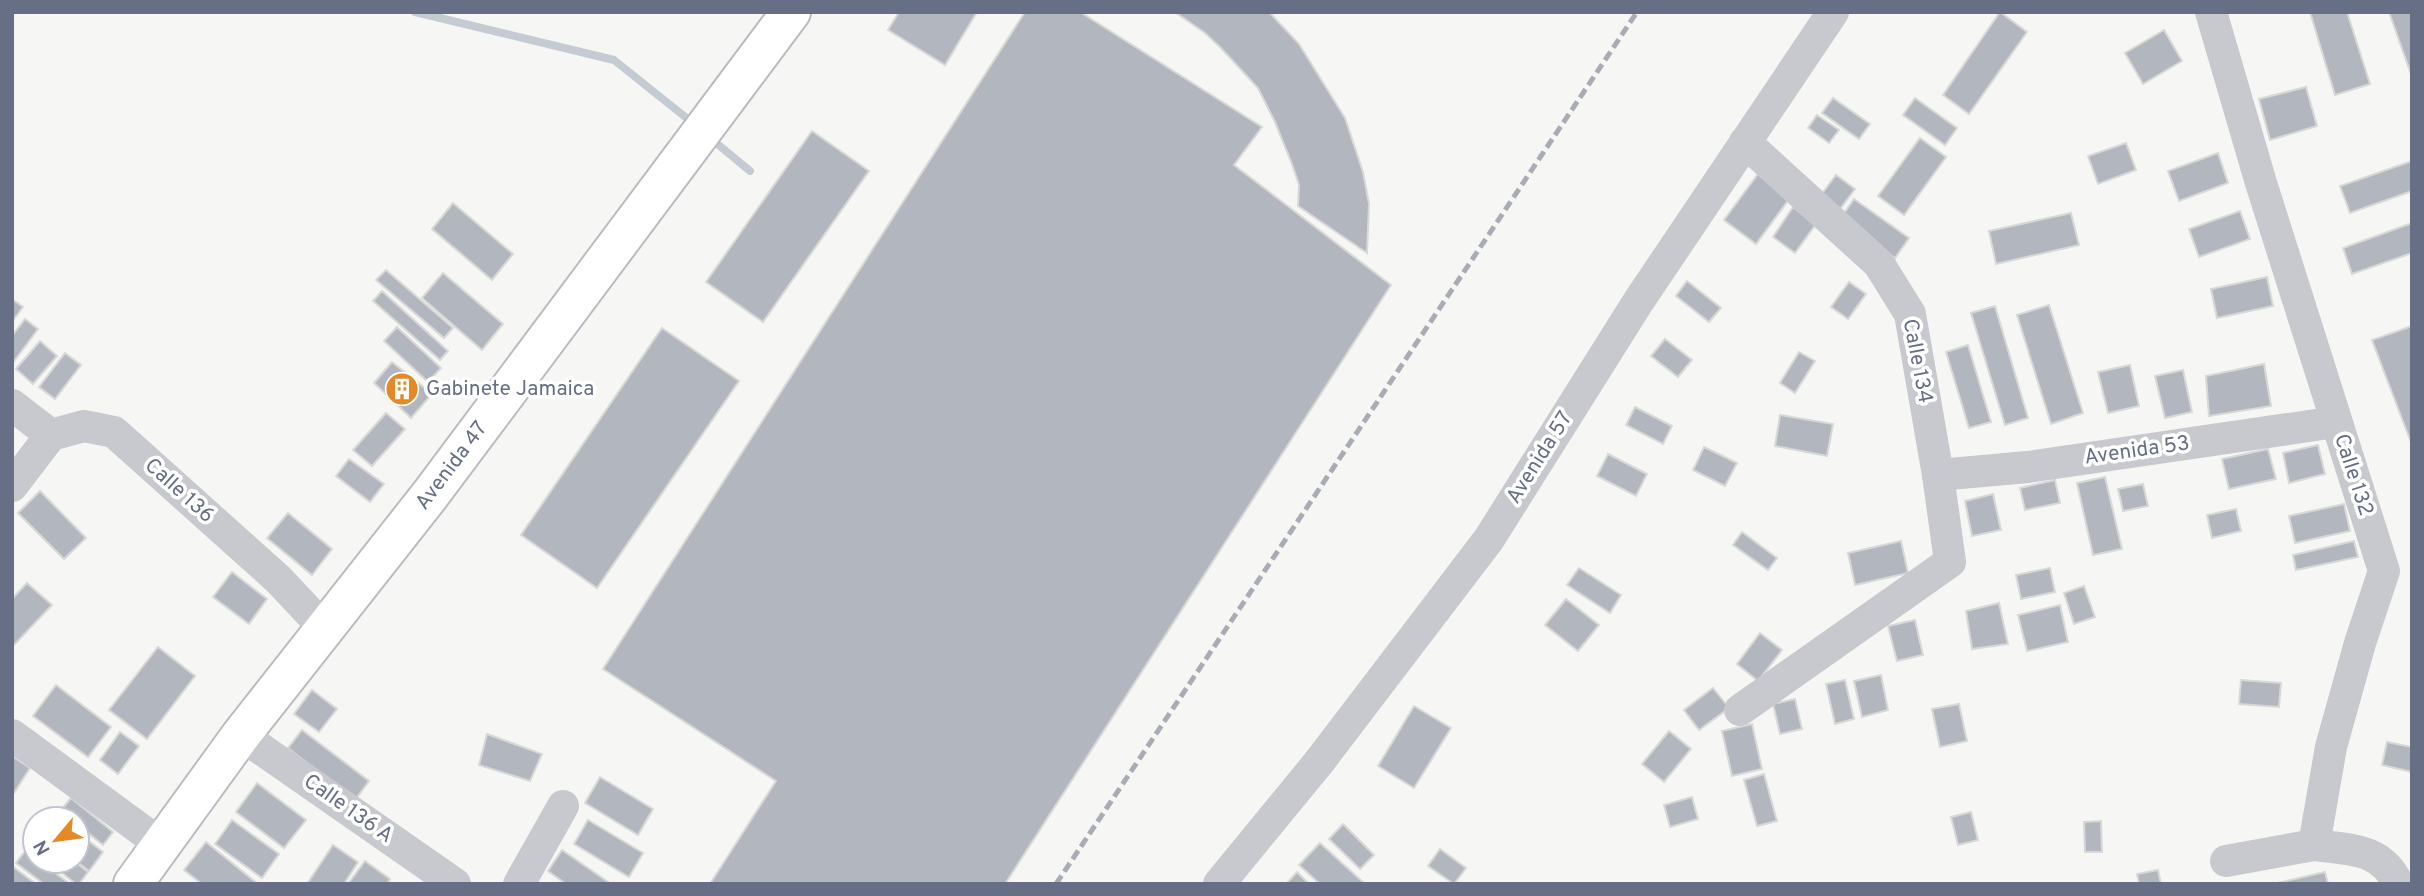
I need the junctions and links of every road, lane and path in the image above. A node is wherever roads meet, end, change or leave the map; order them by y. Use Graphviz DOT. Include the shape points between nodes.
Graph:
graph roads {
  1 [pos="791,12"];
  2 [pos="1833,12"];
  3 [pos="2211,12"];
  4 [pos="1745,142"];
  5 [pos="12,405"];
  6 [pos="2336,422"];
  7 [pos="51,435"];
  8 [pos="1938,475"];
  9 [pos="12,486"];
  10 [pos="325,629"];
  11 [pos="1740,710"];
  12 [pos="12,735"];
  13 [pos="241,735"];
  14 [pos="563,806"];
  15 [pos="162,845"];
  16 [pos="2314,845"];
  17 [pos="2226,861"];
  18 [pos="133,884"];
  19 [pos="455,884"];
  20 [pos="519,884"];
  21 [pos="1219,884"];
  22 [pos="2398,884"];
  1 -- 10 [label="main road, Avenida 47"];
  2 -- 4 [label="street, Avenida 57"];
  3 -- 6 [label="street, Calle 132"];
  4 -- 8 [label="street, Calle 134" via="1879,264 1910,314"];
  4 -- 21 [label="street, Avenida 57" via="1489,539 1319,762"];
  5 -- 7 [label="street"];
  6 -- 8 [label="street, Avenida 53" via="2028,467"];
  6 -- 16 [label="street, Calle 132" via="2384,571 2331,747"];
  7 -- 9 [label="street"];
  7 -- 10 [label="street, Calle 136" via="84,426 114,432 278,579"];
  8 -- 11 [label="street, Calle 134" via="1950,562"];
  10 -- 13 [label="main road, Avenida 47"];
  12 -- 15 [label="street"];
  13 -- 15 [label="main road, Avenida 47"];
  13 -- 19 [label="street, Calle 136 A"];
  14 -- 20 [label="street"];
  15 -- 18 [label="main road, Avenida 47"];
  16 -- 17 [label="street"];
  16 -- 22 [label="street" via="2369,852 2394,874"];
}
